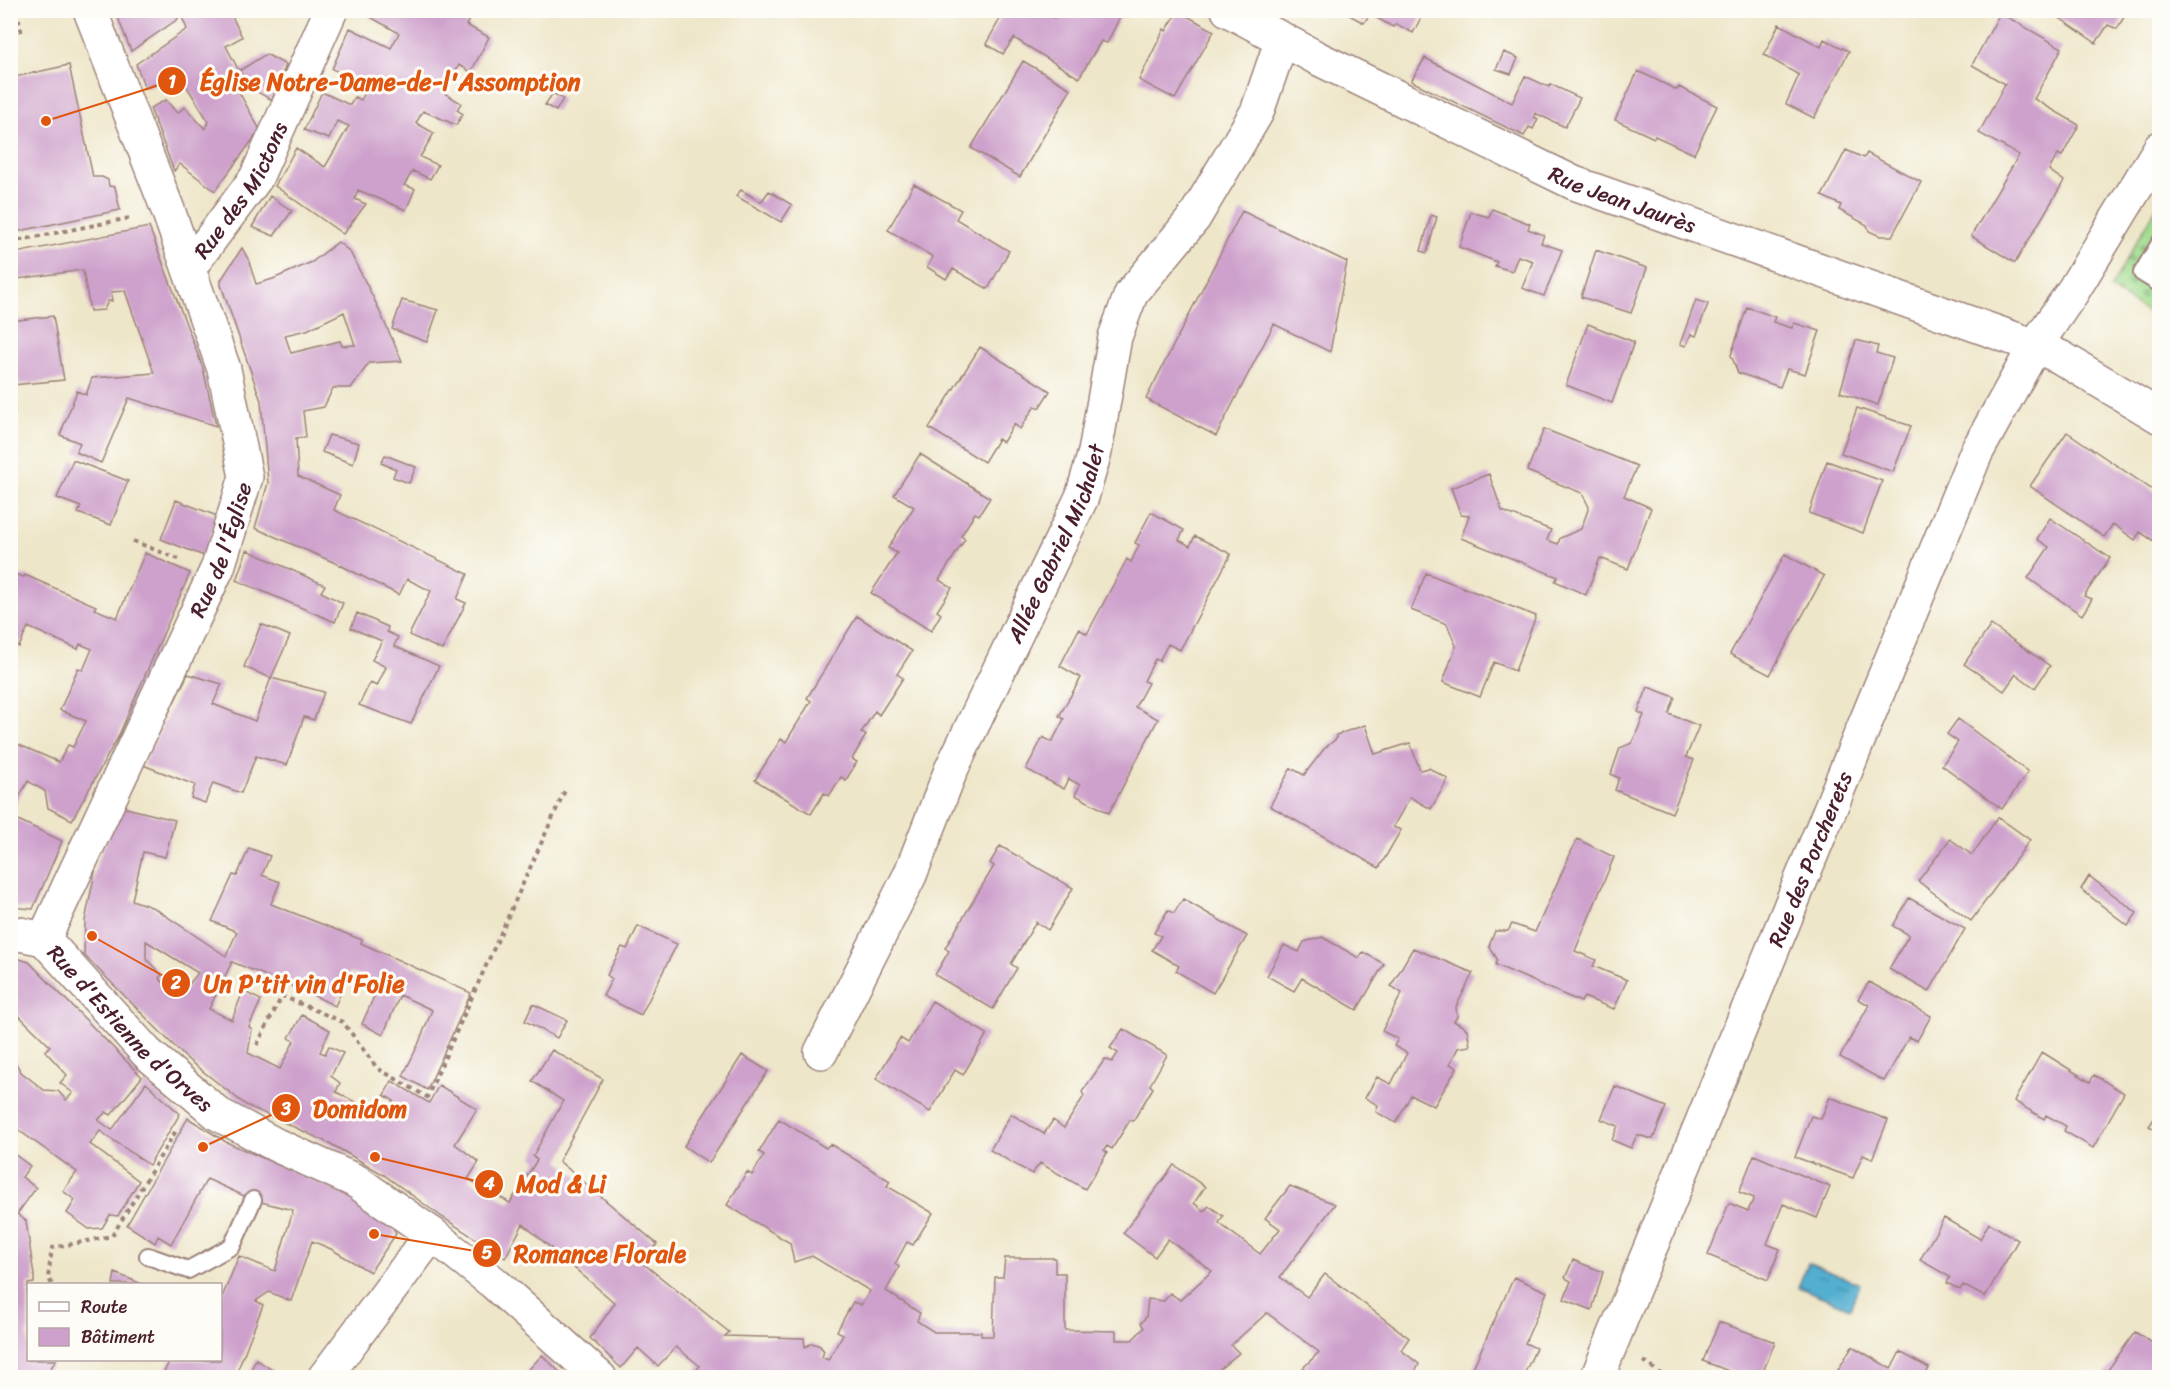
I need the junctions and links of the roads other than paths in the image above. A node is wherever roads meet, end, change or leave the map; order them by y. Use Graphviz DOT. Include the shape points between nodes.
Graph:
graph roads {
  1 [pos="90,10"];
  2 [pos="331,10"];
  3 [pos="1228,10"];
  4 [pos="1282,39"];
  5 [pos="2159,152"];
  6 [pos="2160,243"];
  7 [pos="189,268"];
  8 [pos="2160,284"];
  9 [pos="2035,346"];
  10 [pos="2160,417"];
  11 [pos="10,932"];
  12 [pos="44,939"];
  13 [pos="821,1052"];
  14 [pos="253,1200"];
  15 [pos="432,1234"];
  16 [pos="148,1256"];
  17 [pos="324,1377"];
  18 [pos="600,1377"];
  19 [pos="1598,1377"];
  1 -- 7 [label="street, Rue de l'Église"];
  2 -- 7 [label="street, Rue des Mictons" via="256,178"];
  3 -- 4 [label="street, Rue Jean Jaurès"];
  4 -- 9 [label="street, Rue Jean Jaurès" via="1574,183"];
  4 -- 13 [label="street, Allée Gabriel Michalet" via="1257,112 1194,218 1131,294 1115,337 1095,452 1082,497 951,770 910,875"];
  5 -- 9 [label="street, Rue des Porcherets"];
  6 -- 8 [label="lane" via="2142,273"];
  7 -- 12 [label="street, Rue de l'Église" via="224,369 246,477 215,573"];
  9 -- 10 [label="street, Rue Jean Jaurès"];
  9 -- 19 [label="street, Rue des Porcherets" via="1976,453"];
  11 -- 12 [label="street, Rue d'Estienne d'Orves"];
  12 -- 15 [label="street, Rue d'Estienne d'Orves" via="147,1053 196,1097 272,1153 356,1181"];
  14 -- 16 [label="lane" via="232,1246 188,1270"];
  15 -- 17 [label="street"];
  15 -- 18 [label="street, Rue d'Estienne d'Orves"];
}
